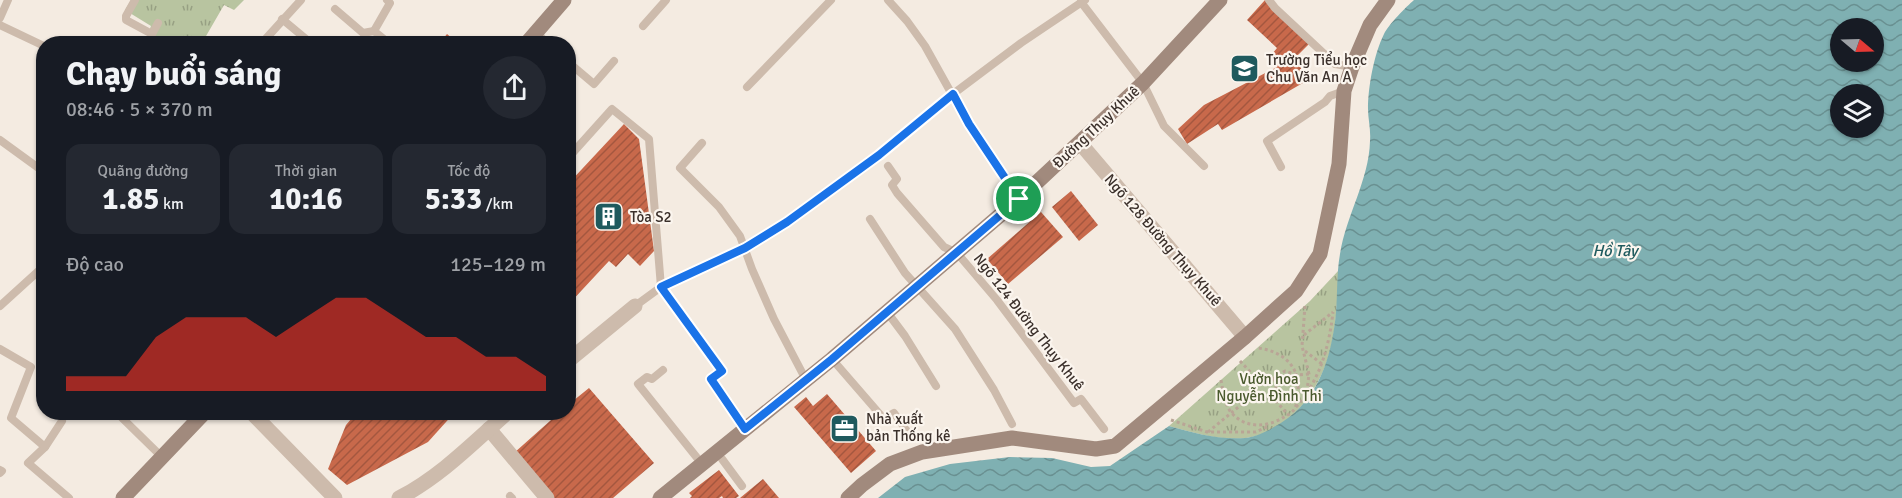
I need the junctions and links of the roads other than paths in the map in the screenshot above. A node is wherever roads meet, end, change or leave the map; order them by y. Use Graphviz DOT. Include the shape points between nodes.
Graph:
graph roads {
  1 [pos="8,0"];
  2 [pos="135,0"];
  3 [pos="301,0"];
  4 [pos="387,0"];
  5 [pos="564,0"];
  6 [pos="666,0"];
  7 [pos="831,0"];
  8 [pos="888,0"];
  9 [pos="1220,0"];
  10 [pos="1269,0"];
  11 [pos="1388,0"];
  12 [pos="1083,1"];
  13 [pos="335,9"];
  14 [pos="0,18"];
  15 [pos="282,19"];
  16 [pos="158,23"];
  17 [pos="0,25"];
  18 [pos="643,26"];
  19 [pos="374,31"];
  20 [pos="152,34"];
  21 [pos="268,36"];
  22 [pos="301,36"];
  23 [pos="380,36"];
  24 [pos="533,36"];
  25 [pos="36,41"];
  26 [pos="614,61"];
  27 [pos="1352,67"];
  28 [pos="576,69"];
  29 [pos="1143,83"];
  30 [pos="747,87"];
  31 [pos="1344,91"];
  32 [pos="953,94"];
  33 [pos="0,140"];
  34 [pos="702,143"];
  35 [pos="1080,143"];
  36 [pos="576,149"];
  37 [pos="36,166"];
  38 [pos="888,166"];
  39 [pos="1204,166"];
  40 [pos="1281,166"];
  41 [pos="1019,199"];
  42 [pos="870,219"];
  43 [pos="745,248"];
  44 [pos="957,253"];
  45 [pos="36,273"];
  46 [pos="918,286"];
  47 [pos="661,287"];
  48 [pos="0,306"];
  49 [pos="634,306"];
  50 [pos="887,312"];
  51 [pos="1245,337"];
  52 [pos="0,349"];
  53 [pos="576,354"];
  54 [pos="832,359"];
  55 [pos="663,370"];
  56 [pos="806,380"];
  57 [pos="936,386"];
  58 [pos="124,420"];
  59 [pos="198,420"];
  60 [pos="260,420"];
  61 [pos="499,420"];
  62 [pos="62,421"];
  63 [pos="1012,424"];
  64 [pos="489,429"];
  65 [pos="745,429"];
  66 [pos="1104,429"];
  67 [pos="912,438"];
  68 [pos="45,447"];
  69 [pos="163,459"];
  70 [pos="722,459"];
  71 [pos="702,464"];
  72 [pos="742,486"];
  73 [pos="126,497"];
  74 [pos="69,498"];
  75 [pos="334,498"];
  76 [pos="399,498"];
  77 [pos="547,498"];
  78 [pos="660,498"];
  79 [pos="848,498"];
  1 -- 14 [label="lane"];
  2 -- 20 [label="lane" via="126,20"];
  3 -- 15 [label="lane"];
  4 -- 19 [label="lane" via="390,3"];
  5 -- 24 [label="main road"];
  6 -- 18 [label="lane"];
  7 -- 30 [label="lane"];
  8 -- 32 [label="lane" via="925,46"];
  9 -- 29 [label="main road, Đường Thụy Khuê"];
  10 -- 27 [label="lane" via="1335,64"];
  11 -- 27 [label="main road" via="1370,26"];
  12 -- 29 [label="lane"];
  12 -- 32 [label="lane"];
  13 -- 19 [label="lane" via="363,33"];
  15 -- 21 [label="lane"];
  15 -- 22 [label="lane"];
  16 -- 20 [label="lane"];
  17 -- 25 [label="lane"];
  19 -- 23 [label="lane"];
  26 -- 28 [label="lane" via="594,84"];
  27 -- 31 [label="main road"];
  29 -- 35 [label="main road, Đường Thụy Khuê"];
  29 -- 39 [label="lane" via="1164,126"];
  31 -- 40 [label="lane" via="1330,96 1267,141"];
  31 -- 51 [label="main road" via="1339,164 1320,254 1296,291"];
  32 -- 41 [label="lane"];
  32 -- 43 [label="lane" via="862,167"];
  33 -- 37 [label="lane"];
  34 -- 43 [label="lane" via="680,168 719,207"];
  35 -- 41 [label="main road, Đường Thụy Khuê"];
  35 -- 51 [label="street, Ngõ 128 Đường Thụy Khuê"];
  36 -- 47 [label="lane" via="612,109 649,140"];
  38 -- 44 [label="lane" via="897,179 892,185 897,193 944,247"];
  41 -- 44 [label="main road, Đường Thụy Khuê"];
  42 -- 46 [label="lane"];
  43 -- 47 [label="lane"];
  43 -- 56 [label="lane" via="774,319"];
  44 -- 46 [label="main road, Đường Thụy Khuê"];
  44 -- 66 [label="lane, Ngõ 124 Đường Thụy Khuê" via="1074,403 1081,399"];
  45 -- 48 [label="lane"];
  46 -- 50 [label="main road, Đường Thụy Khuê"];
  46 -- 63 [label="lane" via="955,329"];
  47 -- 49 [label="lane"];
  47 -- 65 [label="lane" via="722,371 711,379"];
  49 -- 53 [label="street"];
  50 -- 54 [label="main road, Đường Thụy Khuê"];
  50 -- 57 [label="lane"];
  51 -- 79 [label="main road" via="1116,446 1096,449 1012,438 922,452 890,464"];
  52 -- 68 [label="lane" via="31,368 12,418"];
  54 -- 56 [label="main road, Đường Thụy Khuê"];
  54 -- 67 [label="lane" via="884,419 894,413"];
  55 -- 71 [label="lane" via="638,384"];
  56 -- 65 [label="main road, Đường Thụy Khuê"];
  58 -- 69 [label="lane"];
  59 -- 69 [label="main road"];
  60 -- 75 [label="street"];
  61 -- 64 [label="street"];
  62 -- 68 [label="lane"];
  64 -- 76 [label="street" via="418,488"];
  64 -- 77 [label="street"];
  65 -- 71 [label="main road, Đường Thụy Khuê"];
  68 -- 74 [label="lane" via="28,463"];
  69 -- 73 [label="main road"];
  70 -- 72 [label="lane"];
  71 -- 78 [label="main road, Đường Thụy Khuê"];
}
